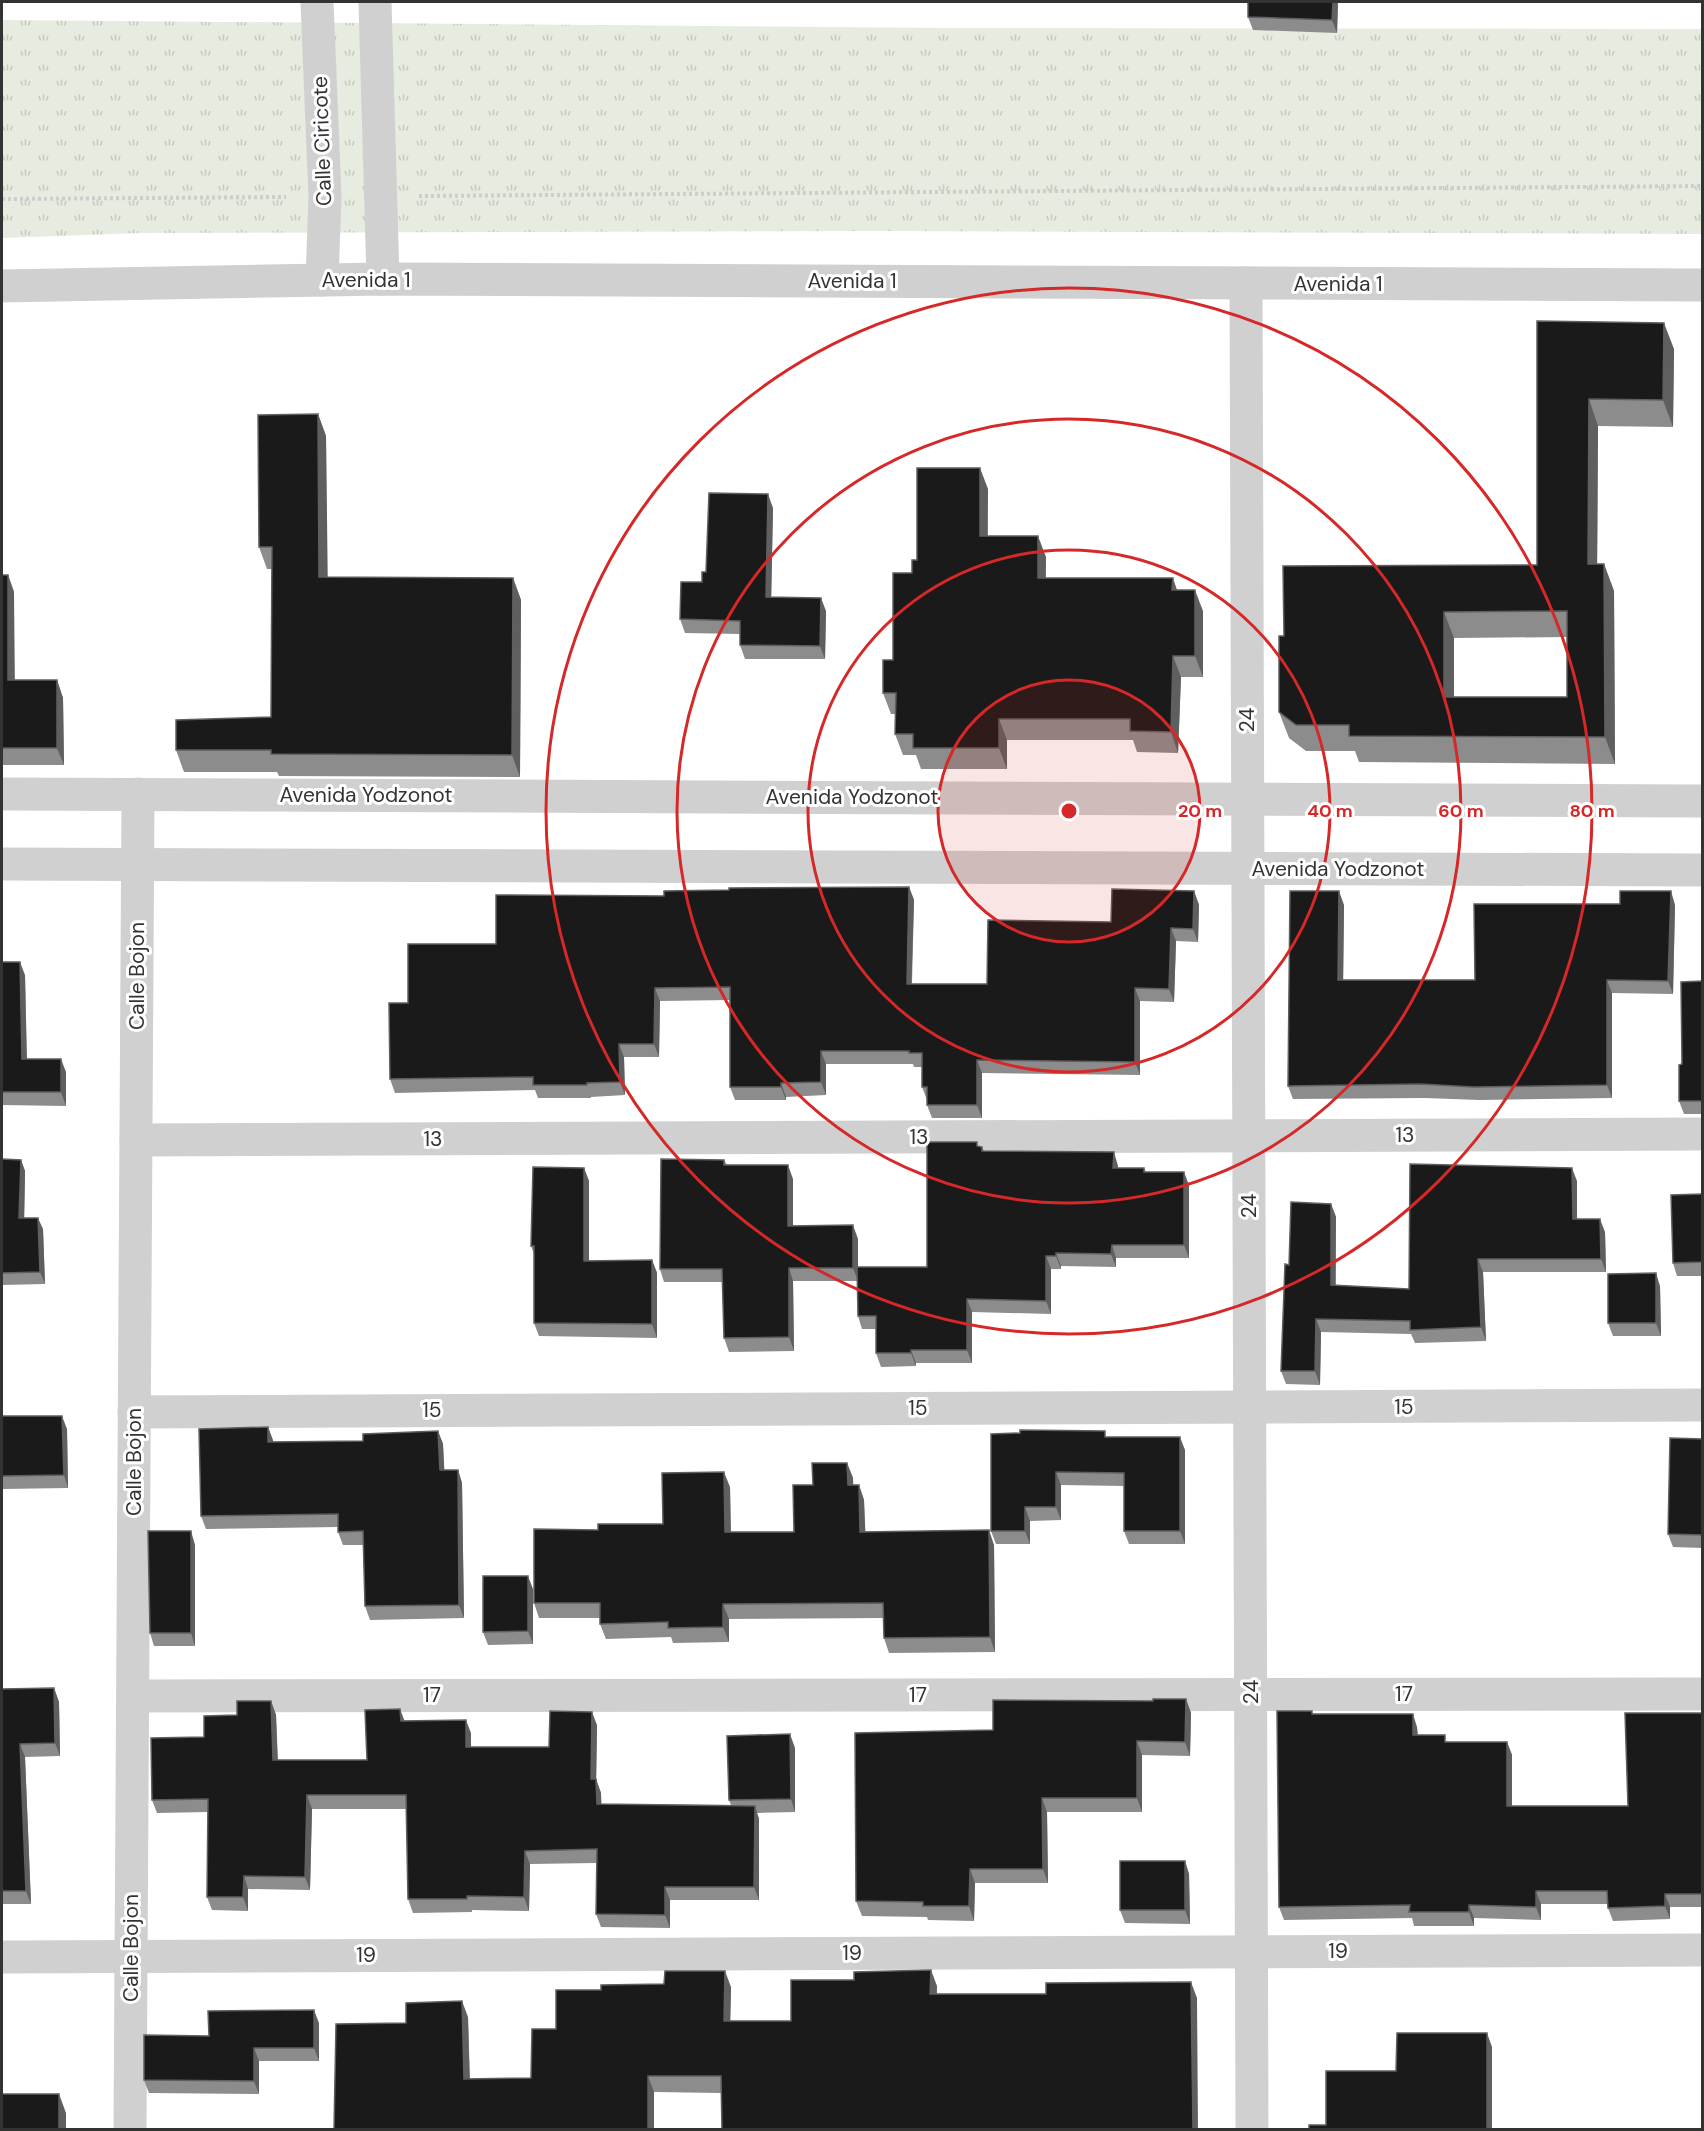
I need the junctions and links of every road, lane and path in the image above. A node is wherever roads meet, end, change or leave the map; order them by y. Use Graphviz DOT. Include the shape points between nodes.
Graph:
graph roads {
  1 [pos="317,2"];
  2 [pos="375,2"];
  3 [pos="1702,186"];
  4 [pos="325,197"];
  5 [pos="380,197"];
  6 [pos="2,199"];
  7 [pos="383,279"];
  8 [pos="322,280"];
  9 [pos="1246,283"];
  10 [pos="1702,285"];
  11 [pos="2,286"];
  12 [pos="2,794"];
  13 [pos="138,794"];
  14 [pos="1247,798"];
  15 [pos="1702,801"];
  16 [pos="2,864"];
  17 [pos="138,865"];
  18 [pos="1248,868"];
  19 [pos="1702,870"];
  20 [pos="1702,1134"];
  21 [pos="1249,1136"];
  22 [pos="136,1140"];
  23 [pos="1702,1405"];
  24 [pos="1250,1407"];
  25 [pos="134,1412"];
  26 [pos="1251,1694"];
  27 [pos="1702,1694"];
  28 [pos="133,1696"];
  29 [pos="1702,1950"];
  30 [pos="1251,1952"];
  31 [pos="131,1956"];
  32 [pos="2,1957"];
  33 [pos="130,2130"];
  34 [pos="1252,2130"];
  1 -- 4 [label="street, Calle Ciricote"];
  2 -- 5 [label="street"];
  3 -- 5 [label="path"];
  4 -- 6 [label="path"];
  4 -- 8 [label="street, Calle Ciricote"];
  5 -- 7 [label="street"];
  7 -- 8 [label="street, Avenida 1"];
  7 -- 9 [label="street, Avenida 1"];
  8 -- 11 [label="street, Avenida 1"];
  9 -- 10 [label="street, Avenida 1"];
  9 -- 14 [label="street, 24"];
  12 -- 13 [label="street, Avenida Yodzonot"];
  13 -- 14 [label="street, Avenida Yodzonot"];
  13 -- 17 [label="street, Calle Bojon"];
  14 -- 15 [label="street, Avenida Yodzonot"];
  14 -- 18 [label="street, 24"];
  16 -- 17 [label="street, Avenida Yodzonot"];
  17 -- 18 [label="street, Avenida Yodzonot"];
  17 -- 22 [label="street, Calle Bojon"];
  18 -- 19 [label="street, Avenida Yodzonot"];
  18 -- 21 [label="street, 24"];
  20 -- 21 [label="street, 13"];
  21 -- 22 [label="street, 13"];
  21 -- 24 [label="street, 24"];
  22 -- 25 [label="street, Calle Bojon"];
  23 -- 24 [label="street, 15"];
  24 -- 25 [label="street, 15"];
  24 -- 26 [label="street, 24"];
  25 -- 28 [label="street, Calle Bojon"];
  26 -- 27 [label="street, 17"];
  26 -- 28 [label="street, 17"];
  26 -- 30 [label="street, 24"];
  28 -- 31 [label="street, Calle Bojon"];
  29 -- 30 [label="street, 19"];
  30 -- 31 [label="street, 19"];
  30 -- 34 [label="street, 24"];
  31 -- 32 [label="street, 19"];
  31 -- 33 [label="street, Calle Bojon"];
}
